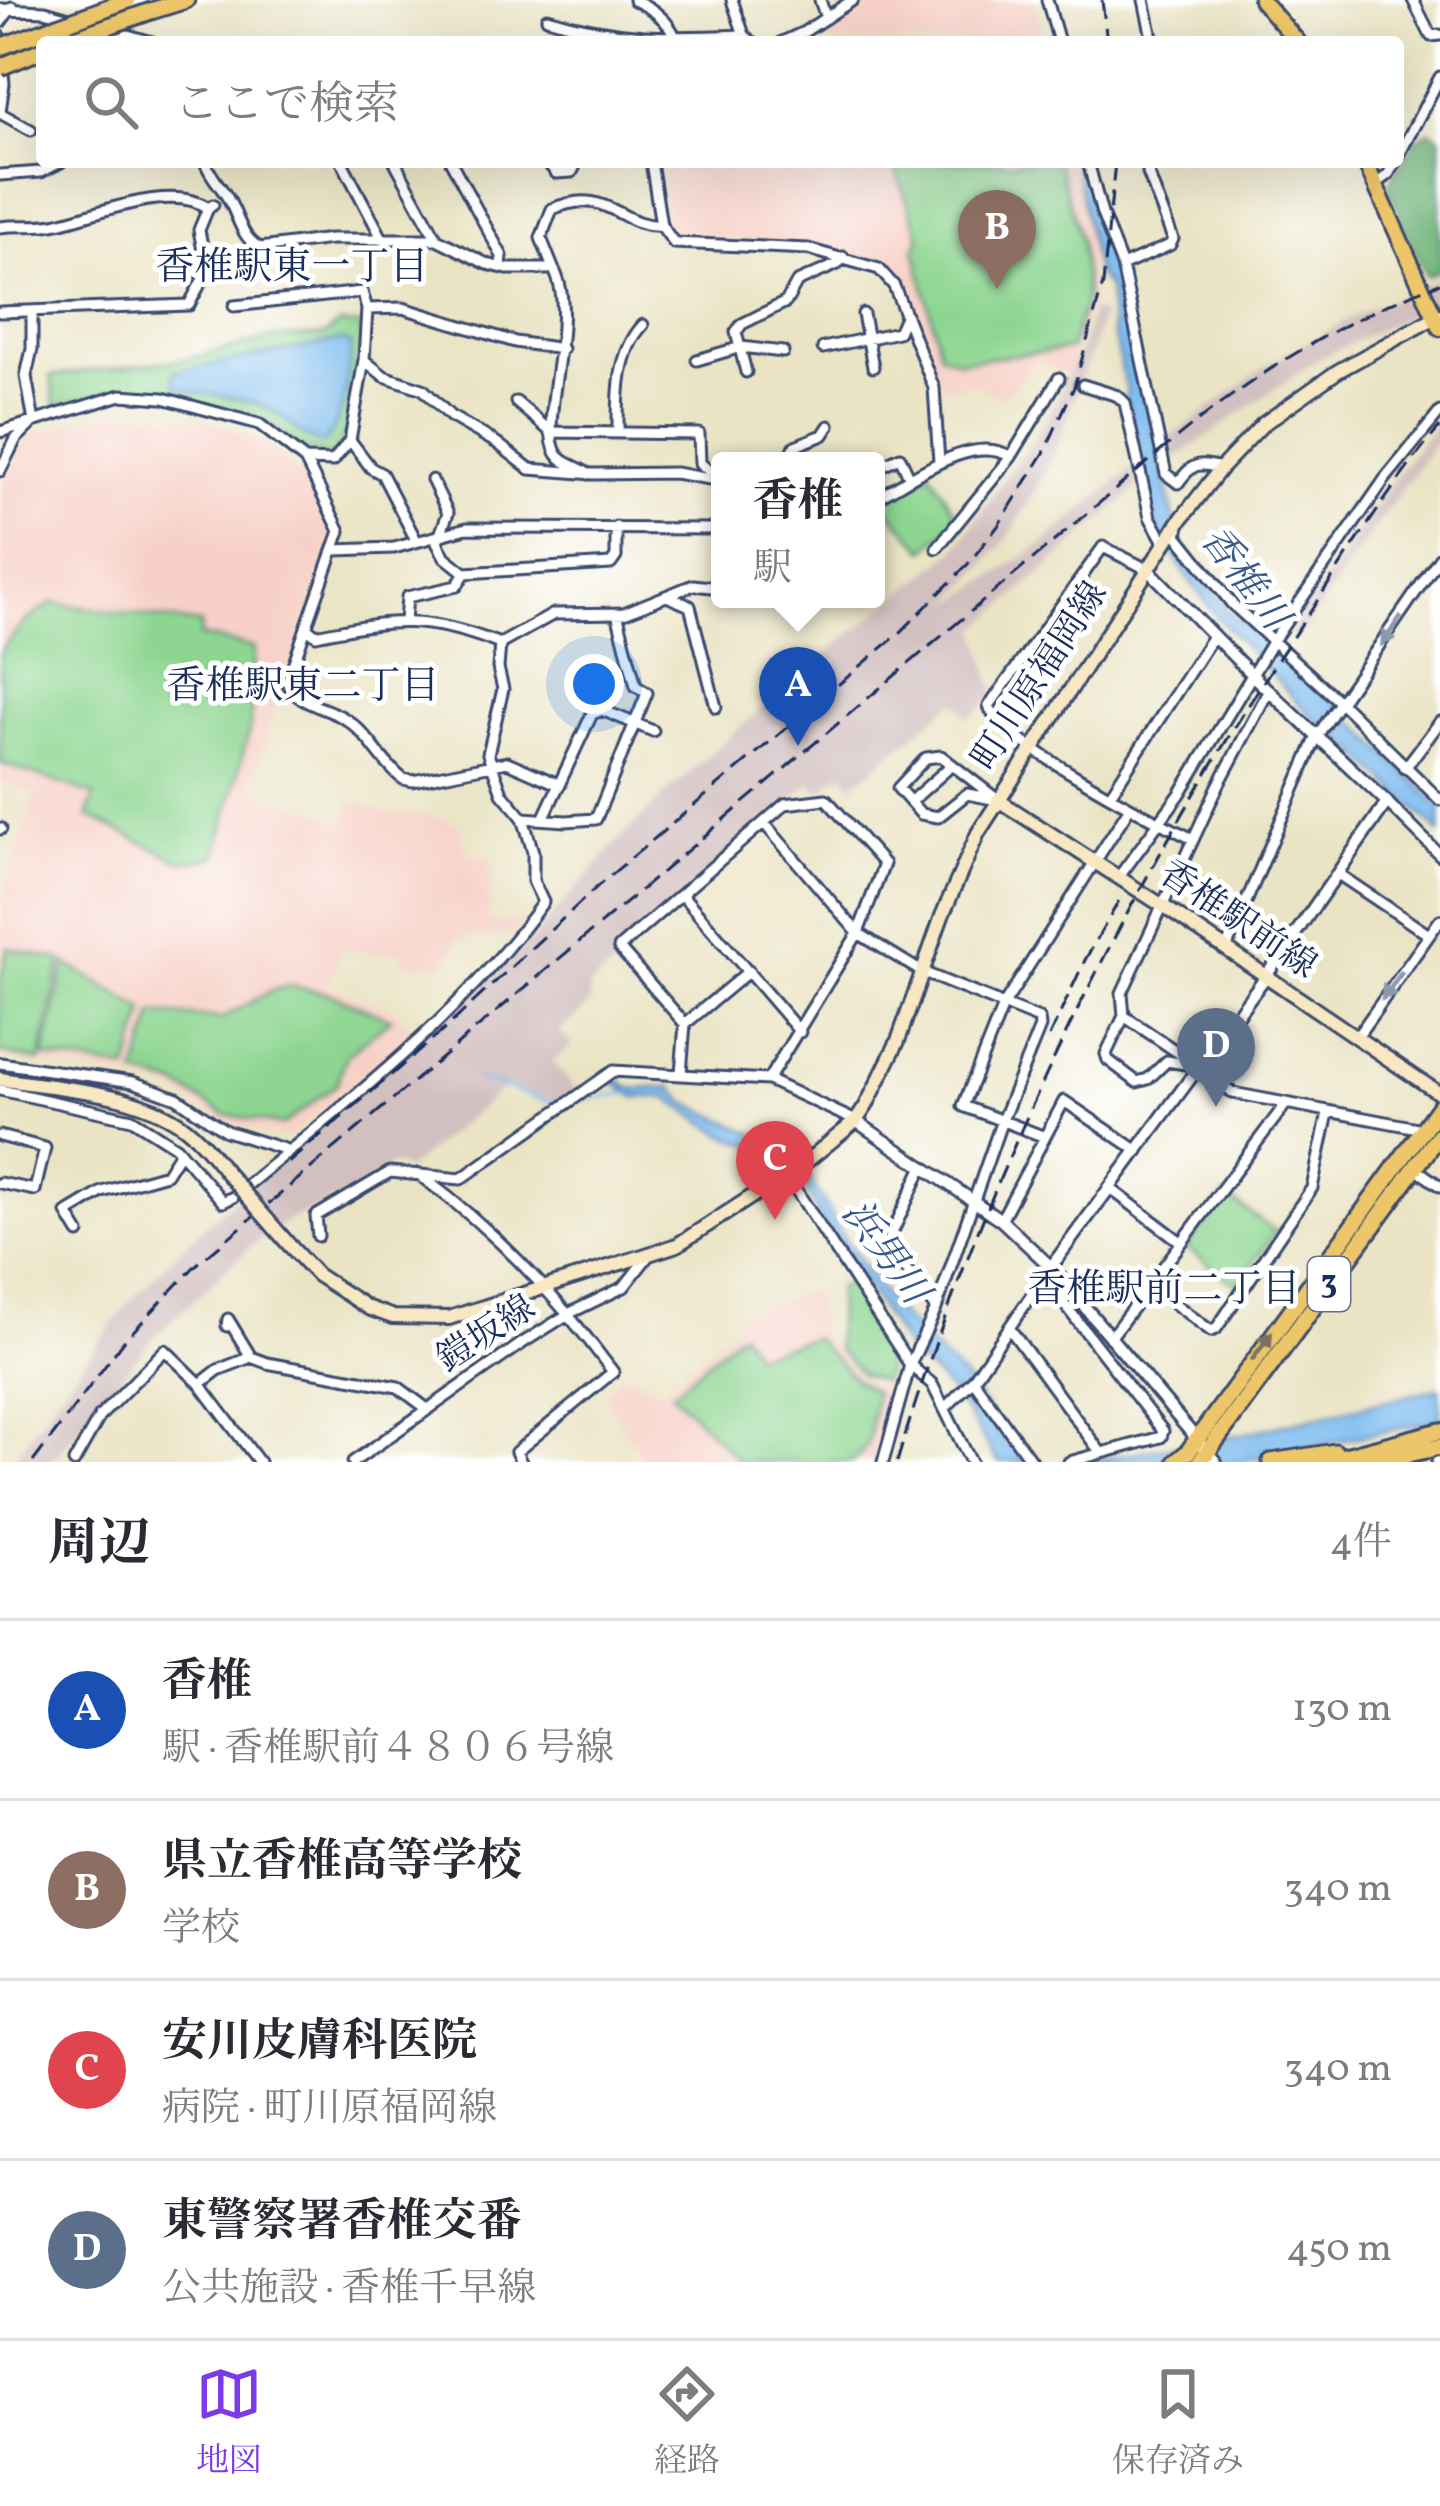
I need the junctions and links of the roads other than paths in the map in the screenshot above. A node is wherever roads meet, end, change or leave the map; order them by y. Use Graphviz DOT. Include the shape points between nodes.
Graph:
graph roads {
  1 [pos="90,0"];
  2 [pos="128,0"];
  3 [pos="186,0"];
  4 [pos="634,0"];
  5 [pos="732,0"];
  6 [pos="820,0"];
  7 [pos="853,0"];
  8 [pos="1047,0"];
  9 [pos="1144,0"];
  10 [pos="1261,0"];
  11 [pos="1413,0"];
  12 [pos="4,6"];
  13 [pos="547,18"];
  14 [pos="826,18"];
  15 [pos="84,22"];
  16 [pos="0,23"];
  17 [pos="1440,35"];
  18 [pos="0,36"];
  19 [pos="81,36"];
  20 [pos="132,36"];
  21 [pos="644,36"];
  22 [pos="675,36"];
  23 [pos="747,36"];
  24 [pos="793,36"];
  25 [pos="1057,36"];
  26 [pos="1153,36"];
  27 [pos="1293,36"];
  28 [pos="0,47"];
  29 [pos="36,52"];
  30 [pos="0,67"];
  31 [pos="1440,77"];
  32 [pos="0,112"];
  33 [pos="31,130"];
  34 [pos="1404,146"];
  35 [pos="49,168"];
  36 [pos="207,168"];
  37 [pos="345,168"];
  38 [pos="398,168"];
  39 [pos="454,168"];
  40 [pos="651,168"];
  41 [pos="1090,168"];
  42 [pos="1149,168"];
  43 [pos="1368,168"];
  44 [pos="1392,168"];
  45 [pos="0,175"];
  46 [pos="1376,185"];
  47 [pos="661,225"];
  48 [pos="0,227"];
  49 [pos="382,238"];
  50 [pos="437,239"];
  51 [pos="842,257"];
  52 [pos="1122,266"];
  53 [pos="501,267"];
  54 [pos="553,268"];
  55 [pos="234,306"];
  56 [pos="367,309"];
  57 [pos="32,312"];
  58 [pos="0,313"];
  59 [pos="863,314"];
  60 [pos="906,314"];
  61 [pos="1438,320"];
  62 [pos="643,325"];
  63 [pos="868,339"];
  64 [pos="741,347"];
  65 [pos="823,348"];
  66 [pos="562,349"];
  67 [pos="783,352"];
  68 [pos="364,360"];
  69 [pos="697,360"];
  70 [pos="873,367"];
  71 [pos="746,372"];
  72 [pos="1059,378"];
  73 [pos="1083,385"];
  74 [pos="516,402"];
  75 [pos="1440,412"];
  76 [pos="34,422"];
  77 [pos="829,426"];
  78 [pos="0,432"];
  79 [pos="551,432"];
  80 [pos="618,433"];
  81 [pos="350,440"];
  82 [pos="794,452"];
  83 [pos="1011,457"];
  84 [pos="304,460"];
  85 [pos="939,462"];
  86 [pos="885,464"];
  87 [pos="1221,468"];
  88 [pos="0,471"];
  89 [pos="711,471"];
  90 [pos="588,474"];
  91 [pos="711,476"];
  92 [pos="910,479"];
  93 [pos="432,480"];
  94 [pos="885,493"];
  95 [pos="1180,522"];
  96 [pos="616,527"];
  97 [pos="711,529"];
  98 [pos="436,537"];
  99 [pos="416,540"];
  100 [pos="1164,542"];
  101 [pos="938,548"];
  102 [pos="335,550"];
  103 [pos="1440,557"];
  104 [pos="1149,570"];
  105 [pos="465,573"];
  106 [pos="711,587"];
  107 [pos="667,596"];
  108 [pos="617,613"];
  109 [pos="405,620"];
  110 [pos="306,627"];
  111 [pos="1213,636"];
  112 [pos="1272,642"];
  113 [pos="500,644"];
  114 [pos="1252,675"];
  115 [pos="1269,690"];
  116 [pos="1340,706"];
  117 [pos="716,707"];
  118 [pos="1440,722"];
  119 [pos="635,724"];
  120 [pos="653,731"];
  121 [pos="1321,731"];
  122 [pos="1032,747"];
  123 [pos="952,765"];
  124 [pos="490,767"];
  125 [pos="1405,768"];
  126 [pos="560,785"];
  127 [pos="1110,796"];
  128 [pos="998,800"];
  129 [pos="1440,800"];
  130 [pos="910,802"];
  131 [pos="1387,802"];
  132 [pos="1130,807"];
  133 [pos="523,818"];
  134 [pos="543,819"];
  135 [pos="1159,823"];
  136 [pos="764,824"];
  137 [pos="1193,838"];
  138 [pos="1440,855"];
  139 [pos="1093,861"];
  140 [pos="1337,874"];
  141 [pos="1118,878"];
  142 [pos="682,895"];
  143 [pos="1163,906"];
  144 [pos="1440,920"];
  145 [pos="858,933"];
  146 [pos="1430,935"];
  147 [pos="1226,949"];
  148 [pos="748,971"];
  149 [pos="922,972"];
  150 [pos="1266,976"];
  151 [pos="1003,1006"];
  152 [pos="1124,1016"];
  153 [pos="685,1024"];
  154 [pos="800,1032"];
  155 [pos="1355,1038"];
  156 [pos="0,1063"];
  157 [pos="1198,1066"];
  158 [pos="681,1073"];
  159 [pos="0,1079"];
  160 [pos="768,1080"];
  161 [pos="0,1090"];
  162 [pos="1440,1094"];
  163 [pos="1285,1105"];
  164 [pos="1440,1106"];
  165 [pos="1328,1112"];
  166 [pos="856,1121"];
  167 [pos="1001,1123"];
  168 [pos="1423,1129"];
  169 [pos="1440,1134"];
  170 [pos="0,1136"];
  171 [pos="1045,1137"];
  172 [pos="287,1150"];
  173 [pos="1138,1151"];
  174 [pos="180,1152"];
  175 [pos="922,1166"];
  176 [pos="1414,1167"];
  177 [pos="789,1174"];
  178 [pos="422,1177"];
  179 [pos="0,1183"];
  180 [pos="1440,1186"];
  181 [pos="1111,1189"];
  182 [pos="975,1202"];
  183 [pos="1000,1220"];
  184 [pos="80,1233"];
  185 [pos="318,1236"];
  186 [pos="1181,1242"];
  187 [pos="649,1255"];
  188 [pos="1051,1267"];
  189 [pos="1151,1286"];
  190 [pos="542,1289"];
  191 [pos="1058,1296"];
  192 [pos="936,1309"];
  193 [pos="570,1313"];
  194 [pos="227,1327"];
  195 [pos="1010,1328"];
  196 [pos="1110,1338"];
  197 [pos="251,1357"];
  198 [pos="910,1365"];
  199 [pos="973,1381"];
  200 [pos="200,1384"];
  201 [pos="426,1408"];
  202 [pos="945,1408"];
  203 [pos="1440,1431"];
  204 [pos="1379,1445"];
  205 [pos="1440,1447"];
  206 [pos="1101,1453"];
  207 [pos="1205,1456"];
  208 [pos="74,1462"];
  209 [pos="259,1462"];
  210 [pos="353,1462"];
  211 [pos="520,1462"];
  212 [pos="883,1462"];
  213 [pos="971,1462"];
  214 [pos="1032,1462"];
  215 [pos="1069,1462"];
  216 [pos="1164,1462"];
  217 [pos="1176,1462"];
  218 [pos="1271,1462"];
  219 [pos="1322,1462"];
  220 [pos="1372,1462"];
  1 -- 15 [label="street"];
  2 -- 28 [label="highway, bridge"];
  3 -- 19 [label="highway, bridge"];
  4 -- 22 [label="street"];
  5 -- 23 [label="street"];
  6 -- 14 [label="street"];
  7 -- 14 [label="street"];
  8 -- 25 [label="street"];
  9 -- 26 [label="street"];
  10 -- 27 [label="main road"];
  11 -- 17 [label="street" via="1431,36"];
  12 -- 15 [label="street"];
  12 -- 16 [label="street"];
  13 -- 21 [label="street"];
  14 -- 24 [label="street"];
  15 -- 20 [label="street"];
  18 -- 32 [label="street"];
  29 -- 30 [label="highway, bridge"];
  31 -- 34 [label="street"];
  32 -- 33 [label="street"];
  35 -- 45 [label="street"];
  36 -- 49 [label="street" via="254,246"];
  37 -- 49 [label="street"];
  38 -- 50 [label="street"];
  39 -- 53 [label="street"];
  40 -- 47 [label="street"];
  41 -- 52 [label="street"];
  42 -- 52 [label="street" via="1173,239"];
  43 -- 46 [label="main road"];
  44 -- 46 [label="street"];
  46 -- 61 [label="main road"];
  47 -- 51 [label="street" via="674,244"];
  47 -- 54 [label="street" via="634,222 608,204 568,202 552,209 541,238"];
  48 -- 57 [label="street" via="53,225 119,202 210,206 199,230 208,271 189,305"];
  49 -- 50 [label="street"];
  50 -- 53 [label="street"];
  51 -- 60 [label="street" via="879,269"];
  51 -- 64 [label="street" via="797,282 786,302 742,324"];
  52 -- 87 [label="street" via="1166,474 1178,483 1191,465"];
  53 -- 54 [label="street"];
  54 -- 66 [label="street" via="561,284"];
  55 -- 56 [label="street" via="362,292"];
  56 -- 66 [label="street" via="403,308"];
  56 -- 68 [label="street"];
  57 -- 58 [label="street"];
  57 -- 76 [label="street" via="26,376"];
  59 -- 63 [label="street"];
  60 -- 63 [label="street" via="898,332"];
  60 -- 85 [label="street" via="934,388"];
  61 -- 87 [label="main road, 町川原福岡線" via="1300,398"];
  62 -- 80 [label="street" via="630,339"];
  63 -- 65 [label="street"];
  63 -- 70 [label="street"];
  64 -- 67 [label="street"];
  64 -- 69 [label="street"];
  64 -- 71 [label="street"];
  66 -- 79 [label="street"];
  68 -- 81 [label="street"];
  68 -- 90 [label="street" via="423,389 530,469"];
  72 -- 83 [label="street"];
  73 -- 100 [label="street" via="1125,403 1150,517"];
  74 -- 79 [label="street"];
  75 -- 112 [label="street"];
  76 -- 78 [label="street"];
  76 -- 84 [label="street" via="122,395 163,398 259,424"];
  76 -- 88 [label="street"];
  77 -- 82 [label="street"];
  79 -- 80 [label="street"];
  79 -- 90 [label="street" via="556,453"];
  80 -- 89 [label="street" via="699,434 700,463"];
  81 -- 84 [label="street" via="333,460"];
  81 -- 99 [label="street" via="382,473"];
  83 -- 85 [label="street" via="1002,451"];
  83 -- 101 [label="street"];
  84 -- 102 [label="street" via="340,531"];
  85 -- 92 [label="street"];
  86 -- 92 [label="street" via="899,457"];
  87 -- 95 [label="main road, 町川原福岡線"];
  90 -- 91 [label="street"];
  92 -- 94 [label="street"];
  93 -- 98 [label="street" via="448,513"];
  95 -- 100 [label="main road, 町川原福岡線"];
  95 -- 112 [label="street" via="1177,535"];
  96 -- 97 [label="street"];
  96 -- 98 [label="street" via="467,528"];
  96 -- 105 [label="street" via="611,565"];
  98 -- 99 [label="street"];
  98 -- 105 [label="street"];
  99 -- 102 [label="street"];
  100 -- 104 [label="main road, 町川原福岡線"];
  102 -- 110 [label="street"];
  103 -- 116 [label="street, one-way"];
  104 -- 111 [label="street"];
  104 -- 122 [label="main road, 町川原福岡線"];
  104 -- 122 [label="street" via="1102,547 989,706 992,718"];
  105 -- 109 [label="street" via="457,586 407,597"];
  106 -- 107 [label="street"];
  107 -- 108 [label="street"];
  107 -- 117 [label="street" via="690,606"];
  108 -- 113 [label="street" via="554,614"];
  108 -- 119 [label="street" via="636,686 647,694"];
  109 -- 110 [label="street" via="316,634"];
  109 -- 113 [label="street"];
  110 -- 124 [label="street" via="288,688 357,727 403,779"];
  111 -- 114 [label="street"];
  111 -- 127 [label="street"];
  112 -- 114 [label="street"];
  112 -- 116 [label="street"];
  113 -- 124 [label="street" via="503,689"];
  114 -- 115 [label="street"];
  114 -- 135 [label="street"];
  115 -- 121 [label="street"];
  115 -- 137 [label="street"];
  116 -- 121 [label="street"];
  116 -- 125 [label="street"];
  118 -- 125 [label="street"];
  119 -- 120 [label="street"];
  119 -- 126 [label="street" via="602,710 592,714"];
  119 -- 134 [label="street" via="596,819"];
  121 -- 131 [label="street"];
  121 -- 147 [label="street"];
  122 -- 127 [label="street"];
  122 -- 128 [label="main road, 町川原福岡線"];
  123 -- 128 [label="street"];
  123 -- 130 [label="street"];
  123 -- 130 [label="street" via="926,758 898,788"];
  124 -- 126 [label="street" via="507,762"];
  124 -- 133 [label="street"];
  125 -- 129 [label="street"];
  126 -- 134 [label="street"];
  127 -- 132 [label="street"];
  128 -- 130 [label="street" via="968,794 938,817"];
  128 -- 139 [label="main road, 香椎駅前線"];
  128 -- 149 [label="main road, 町川原福岡線" via="969,850"];
  131 -- 138 [label="street"];
  131 -- 140 [label="street"];
  132 -- 135 [label="street"];
  132 -- 139 [label="street"];
  133 -- 134 [label="street"];
  133 -- 172 [label="street" via="543,902 526,928 420,1038"];
  135 -- 137 [label="street"];
  135 -- 141 [label="street"];
  136 -- 142 [label="street"];
  136 -- 145 [label="street"];
  136 -- 145 [label="street" via="785,804 826,799 846,819 884,864"];
  137 -- 143 [label="street"];
  139 -- 141 [label="main road, 香椎駅前線"];
  139 -- 151 [label="street"];
  140 -- 146 [label="street"];
  140 -- 150 [label="street"];
  141 -- 143 [label="main road, 香椎駅前線"];
  142 -- 148 [label="street"];
  142 -- 153 [label="street" via="619,948"];
  143 -- 147 [label="main road, 香椎駅前線"];
  143 -- 152 [label="street" via="1122,993"];
  144 -- 146 [label="street"];
  145 -- 149 [label="street"];
  145 -- 154 [label="street"];
  146 -- 155 [label="street, one-way"];
  147 -- 150 [label="main road, 香椎駅前線"];
  148 -- 153 [label="street"];
  148 -- 154 [label="street"];
  149 -- 151 [label="street"];
  149 -- 166 [label="main road, 町川原福岡線" via="898,1041"];
  150 -- 155 [label="main road, 香椎駅前線"];
  150 -- 157 [label="street"];
  151 -- 167 [label="street" via="963,1106"];
  151 -- 167 [label="street" via="1039,1019 1040,1027"];
  152 -- 157 [label="street"];
  152 -- 157 [label="street" via="1106,1054 1137,1082 1167,1061"];
  153 -- 158 [label="street"];
  154 -- 160 [label="street"];
  155 -- 162 [label="main road, 香椎駅前線"];
  156 -- 172 [label="street" via="133,1082 177,1098 226,1131"];
  157 -- 163 [label="street" via="1233,1093"];
  157 -- 173 [label="street"];
  158 -- 160 [label="street"];
  158 -- 178 [label="street" via="613,1071 461,1179"];
  159 -- 190 [label="main road, bridge" via="156,1110 200,1140 341,1293 393,1317 449,1318"];
  160 -- 166 [label="street"];
  161 -- 174 [label="street" via="132,1119"];
  163 -- 165 [label="street"];
  163 -- 186 [label="street"];
  164 -- 168 [label="highway, 3"];
  165 -- 168 [label="street"];
  165 -- 189 [label="street" via="1312,1187 1216,1329"];
  166 -- 175 [label="street"];
  166 -- 177 [label="main road, 町川原福岡線"];
  167 -- 171 [label="street"];
  167 -- 182 [label="street"];
  207 -- 168 [label="highway, 3, one-way"];
  169 -- 176 [label="highway, 3"];
  170 -- 179 [label="street" via="45,1148 35,1190"];
  171 -- 173 [label="street" via="1064,1101"];
  171 -- 183 [label="street"];
  172 -- 174 [label="street" via="223,1202"];
  173 -- 181 [label="street"];
  174 -- 184 [label="street" via="166,1174 102,1192 67,1213"];
  175 -- 182 [label="street"];
  175 -- 192 [label="street" via="887,1244"];
  176 -- 180 [label="street"];
  176 -- 207 [label="highway, 3"];
  177 -- 187 [label="main road"];
  177 -- 198 [label="street"];
  178 -- 185 [label="street" via="390,1172 316,1216"];
  178 -- 190 [label="street" via="520,1258"];
  181 -- 186 [label="street"];
  181 -- 188 [label="street"];
  182 -- 183 [label="street"];
  182 -- 192 [label="street"];
  183 -- 188 [label="street"];
  186 -- 189 [label="street"];
  187 -- 190 [label="main road"];
  187 -- 193 [label="street, 鎧坂線" via="624,1287"];
  188 -- 195 [label="street"];
  188 -- 196 [label="street"];
  189 -- 196 [label="street"];
  190 -- 193 [label="street"];
  191 -- 206 [label="street" via="1163,1431"];
  192 -- 198 [label="street"];
  193 -- 201 [label="street, 鎧坂線"];
  193 -- 211 [label="street" via="613,1372 516,1452"];
  194 -- 197 [label="street" via="228,1319"];
  195 -- 199 [label="street"];
  195 -- 206 [label="street"];
  196 -- 207 [label="street"];
  197 -- 200 [label="street"];
  197 -- 201 [label="street" via="398,1387"];
  198 -- 202 [label="street"];
  198 -- 212 [label="street"];
  199 -- 202 [label="street"];
  199 -- 214 [label="street"];
  200 -- 208 [label="street" via="165,1350 100,1416"];
  200 -- 209 [label="street"];
  201 -- 210 [label="street, 鎧坂線"];
  202 -- 213 [label="street"];
  203 -- 204 [label="highway"];
  204 -- 218 [label="highway"];
  204 -- 219 [label="highway"];
  205 -- 220 [label="highway"];
  206 -- 215 [label="street"];
  207 -- 216 [label="street"];
  207 -- 217 [label="highway, 3"];
}
